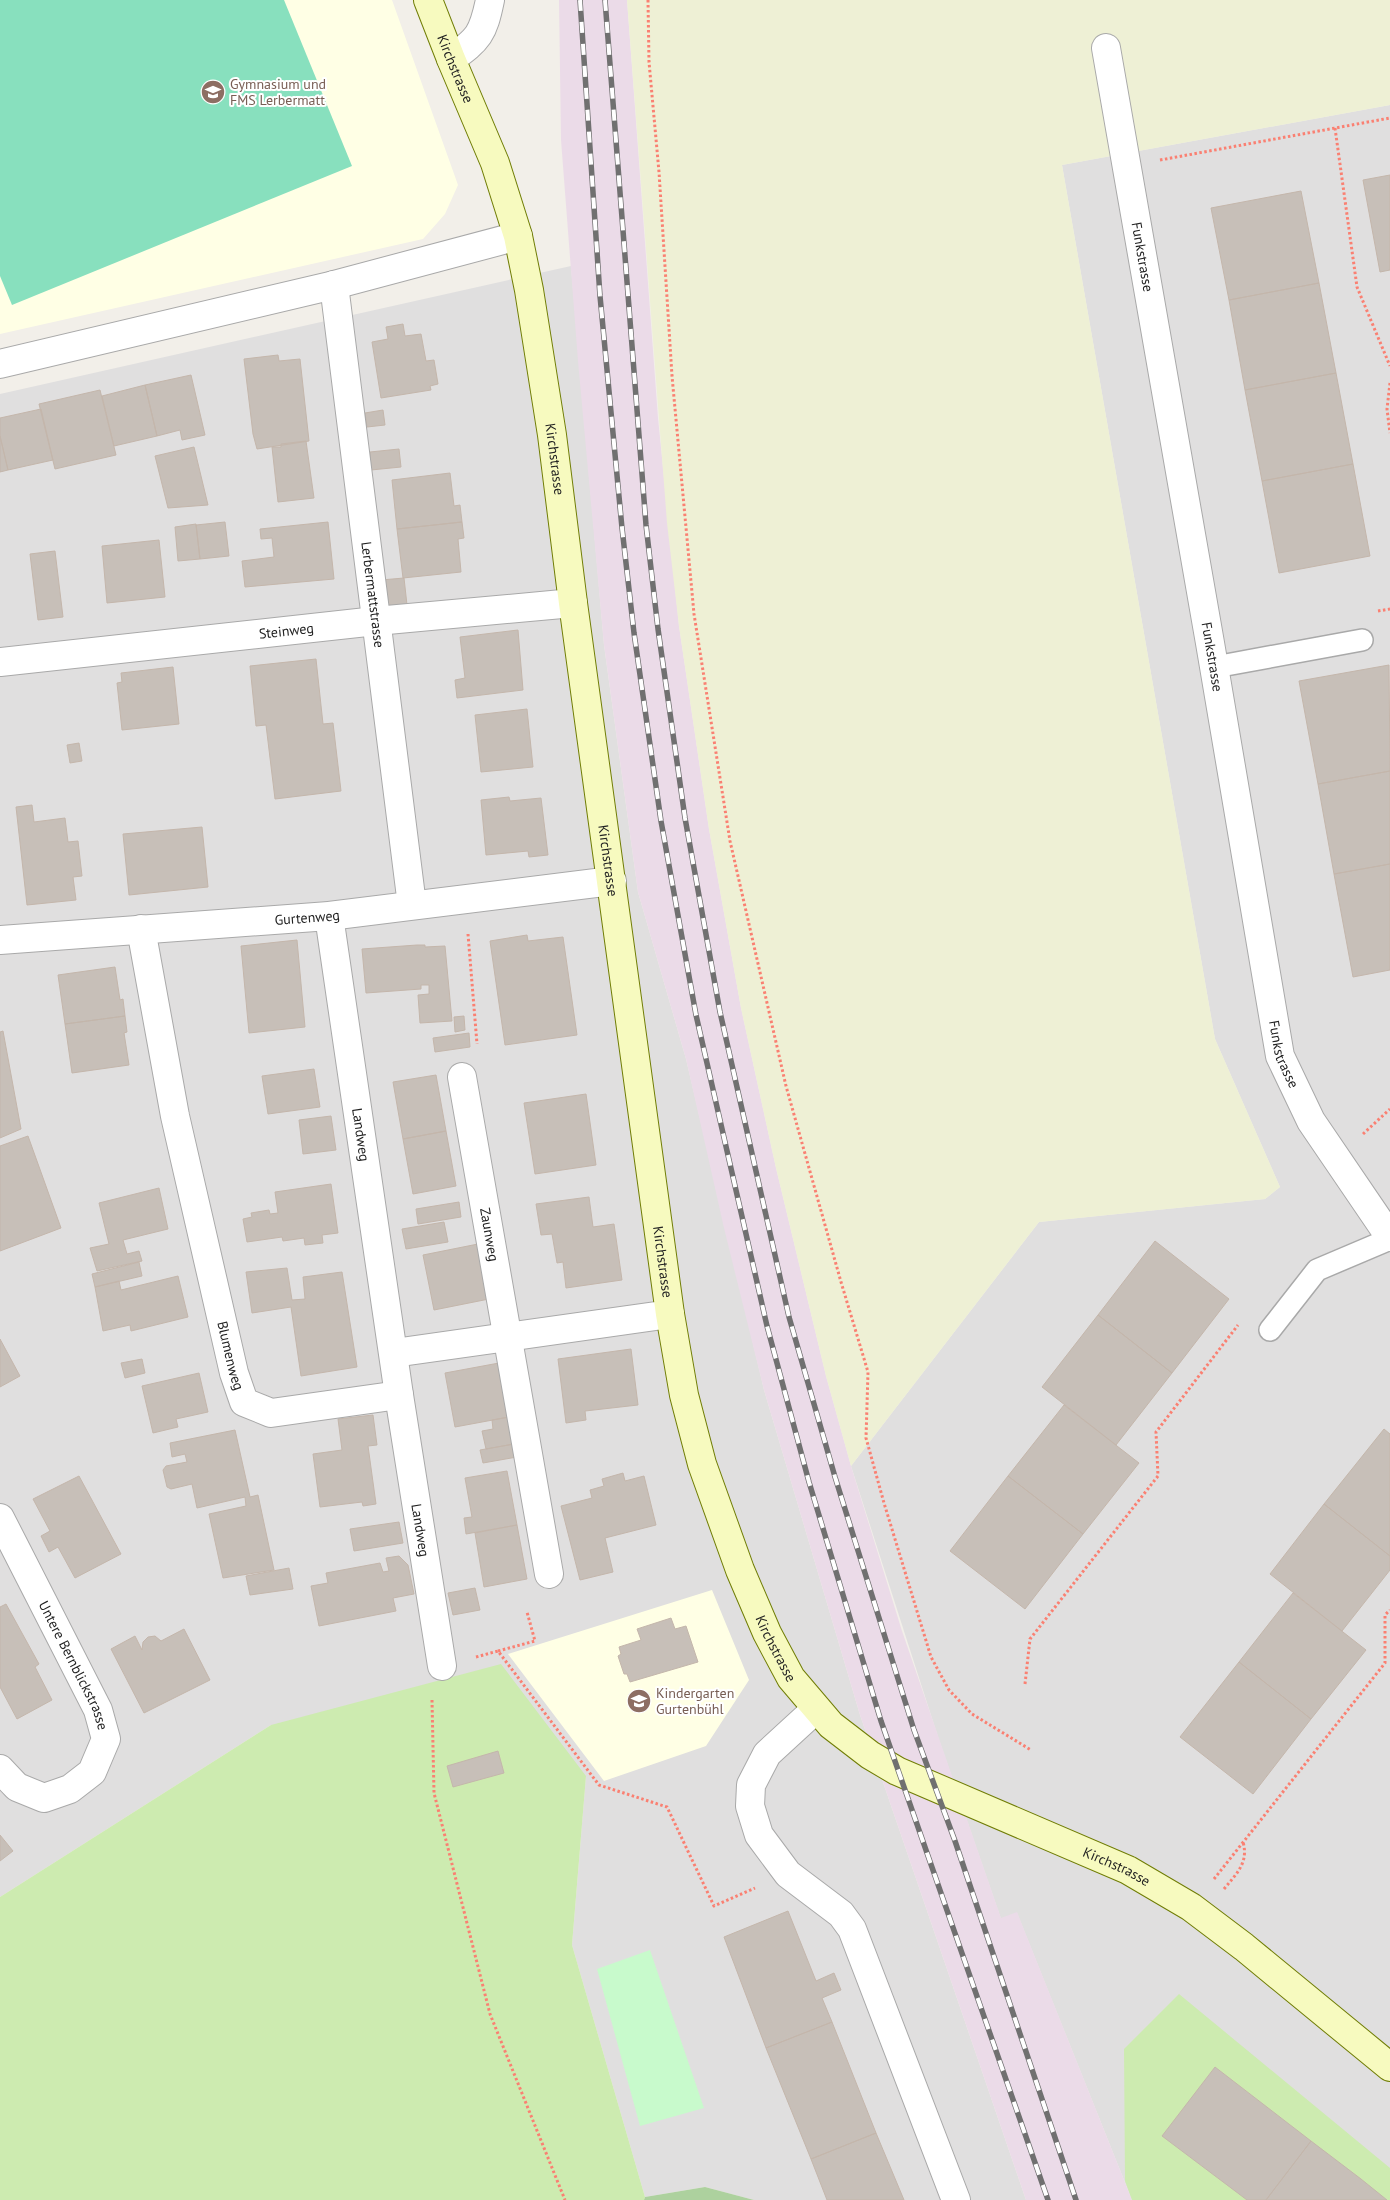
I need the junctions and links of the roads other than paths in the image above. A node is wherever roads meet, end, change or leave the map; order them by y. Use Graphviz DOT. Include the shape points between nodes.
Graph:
graph roads {
  1 [pos="428,0"];
  2 [pos="490,0"];
  3 [pos="1106,48"];
  4 [pos="451,59"];
  5 [pos="518,236"];
  6 [pos="334,286"];
  7 [pos="0,364"];
  8 [pos="573,603"];
  9 [pos="376,620"];
  10 [pos="1362,640"];
  11 [pos="0,662"];
  12 [pos="1215,667"];
  13 [pos="612,881"];
  14 [pos="412,905"];
  15 [pos="329,916"];
  16 [pos="141,929"];
  17 [pos="0,940"];
  18 [pos="462,1078"];
  19 [pos="1390,1238"];
  20 [pos="670,1314"];
  21 [pos="1270,1330"];
  22 [pos="507,1336"];
  23 [pos="394,1353"];
  24 [pos="399,1395"];
  25 [pos="0,1518"];
  26 [pos="549,1574"];
  27 [pos="442,1666"];
  28 [pos="816,1709"];
  29 [pos="0,1769"];
  30 [pos="1390,2067"];
  31 [pos="956,2200"];
  1 -- 4 [label="street, Kirchstrasse"];
  2 -- 4 [label="street" via="485,25 471,44"];
  3 -- 12 [label="street, Funkstrasse"];
  4 -- 5 [label="street, Kirchstrasse" via="496,163"];
  5 -- 6 [label="street"];
  5 -- 8 [label="street, Kirchstrasse" via="552,435"];
  6 -- 7 [label="street"];
  6 -- 9 [label="street, Lerbermattstrasse"];
  8 -- 9 [label="street, Steinweg"];
  8 -- 13 [label="street, Kirchstrasse"];
  9 -- 11 [label="street, Steinweg"];
  9 -- 14 [label="street, Lerbermattstrasse"];
  10 -- 12 [label="lane"];
  12 -- 19 [label="street, Funkstrasse" via="1280,1056 1311,1121"];
  13 -- 14 [label="street, Gurtenweg"];
  13 -- 20 [label="street, Kirchstrasse"];
  14 -- 15 [label="street, Gurtenweg"];
  15 -- 16 [label="street, Gurtenweg"];
  15 -- 23 [label="street, Landweg"];
  16 -- 17 [label="street, Gurtenweg"];
  16 -- 24 [label="street, Blumenweg" via="175,1116 234,1373 244,1402 271,1413"];
  18 -- 22 [label="street, Zaunweg"];
  19 -- 21 [label="lane" via="1317,1270"];
  20 -- 22 [label="street"];
  20 -- 28 [label="street, Kirchstrasse" via="684,1395 702,1464 740,1570 775,1650 791,1678"];
  22 -- 23 [label="street"];
  22 -- 26 [label="street, Zaunweg"];
  23 -- 24 [label="street"];
  24 -- 27 [label="street, Landweg"];
  25 -- 29 [label="street, Untere Bernblickstrasse" via="98,1710 106,1739 92,1772 70,1789 44,1798 17,1787"];
  28 -- 30 [label="street, Kirchstrasse" via="850,1741 897,1771 1120,1867 1192,1907"];
  28 -- 31 [label="street" via="767,1754 751,1785 750,1806 759,1835 788,1874 841,1914 852,1928"];
}
